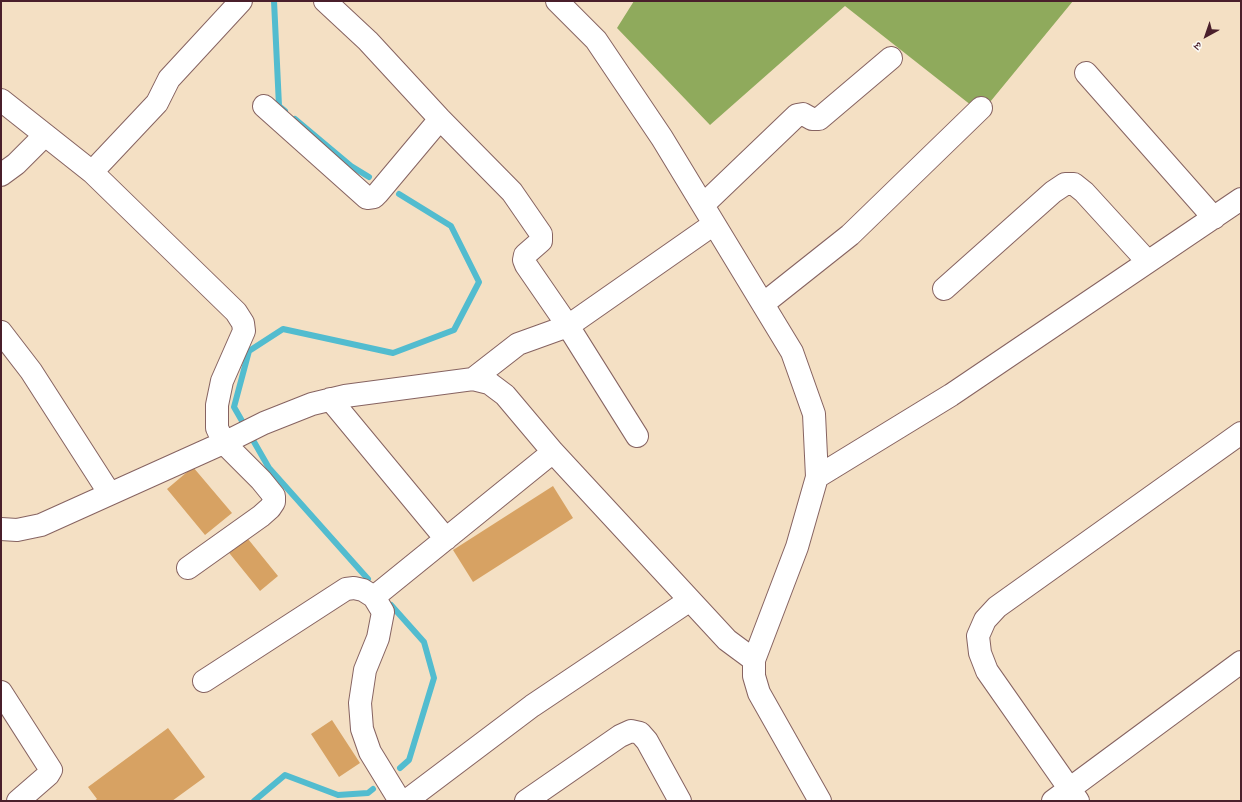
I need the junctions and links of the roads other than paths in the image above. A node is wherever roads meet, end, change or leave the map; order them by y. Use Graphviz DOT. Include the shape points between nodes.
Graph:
graph roads {
  1 [pos="241,1"];
  2 [pos="325,1"];
  3 [pos="557,1"];
  4 [pos="891,58"];
  5 [pos="1086,73"];
  6 [pos="1,100"];
  7 [pos="264,106"];
  8 [pos="981,108"];
  9 [pos="440,119"];
  10 [pos="45,135"];
  11 [pos="92,172"];
  12 [pos="1,175"];
  13 [pos="703,205"];
  14 [pos="1238,207"];
  15 [pos="1214,218"];
  16 [pos="714,224"];
  17 [pos="1148,262"];
  18 [pos="944,289"];
  19 [pos="763,304"];
  20 [pos="568,326"];
  21 [pos="1,332"];
  22 [pos="473,379"];
  23 [pos="330,399"];
  24 [pos="1241,433"];
  25 [pos="637,436"];
  26 [pos="228,441"];
  27 [pos="552,452"];
  28 [pos="817,477"];
  29 [pos="110,494"];
  30 [pos="1,529"];
  31 [pos="446,539"];
  32 [pos="188,568"];
  33 [pos="374,597"];
  34 [pos="690,600"];
  35 [pos="754,660"];
  36 [pos="1241,662"];
  37 [pos="204,681"];
  38 [pos="1,692"];
  39 [pos="1067,797"];
  40 [pos="18,801"];
  41 [pos="400,801"];
  42 [pos="406,801"];
  43 [pos="526,801"];
  44 [pos="680,801"];
  45 [pos="820,801"];
  1 -- 11 [label="street" via="169,79 157,103"];
  2 -- 9 [label="street" via="368,41"];
  3 -- 13 [label="street" via="596,40 662,138"];
  4 -- 13 [label="street" via="819,119 812,119 803,114 797,115"];
  5 -- 15 [label="street"];
  6 -- 10 [label="street"];
  7 -- 9 [label="street" via="367,198 378,193"];
  8 -- 19 [label="street" via="850,235"];
  9 -- 20 [label="street" via="512,192 541,234 541,241 524,260"];
  10 -- 11 [label="street"];
  10 -- 12 [label="street"];
  11 -- 26 [label="street" via="236,312 243,323 244,331 222,381 217,405 218,428"];
  13 -- 16 [label="street"];
  14 -- 15 [label="street"];
  15 -- 17 [label="street"];
  16 -- 19 [label="street"];
  16 -- 20 [label="street"];
  17 -- 18 [label="street" via="1084,192 1074,184 1065,184"];
  17 -- 28 [label="street" via="951,395"];
  19 -- 28 [label="street" via="792,352 814,414"];
  20 -- 22 [label="street" via="518,344"];
  20 -- 25 [label="street"];
  21 -- 29 [label="street" via="30,371"];
  22 -- 23 [label="street"];
  22 -- 27 [label="street" via="489,383 505,395"];
  23 -- 26 [label="street" via="264,423"];
  23 -- 31 [label="street"];
  24 -- 39 [label="street" via="997,607 985,620 978,636 980,653 987,671"];
  26 -- 29 [label="street"];
  26 -- 32 [label="street" via="274,496 274,502 261,516"];
  27 -- 31 [label="street"];
  27 -- 34 [label="street"];
  28 -- 35 [label="street" via="797,547"];
  29 -- 30 [label="street" via="41,525 17,530"];
  31 -- 33 [label="street"];
  33 -- 37 [label="street" via="363,590 346,589"];
  33 -- 41 [label="street" via="383,612 383,619 365,670 360,703 362,729 370,752"];
  34 -- 35 [label="street" via="727,640"];
  34 -- 42 [label="street" via="532,706"];
  35 -- 45 [label="street" via="754,676 759,693"];
  36 -- 39 [label="street"];
  38 -- 40 [label="street" via="51,770"];
  43 -- 44 [label="street" via="631,731 640,733 647,741"];
}
